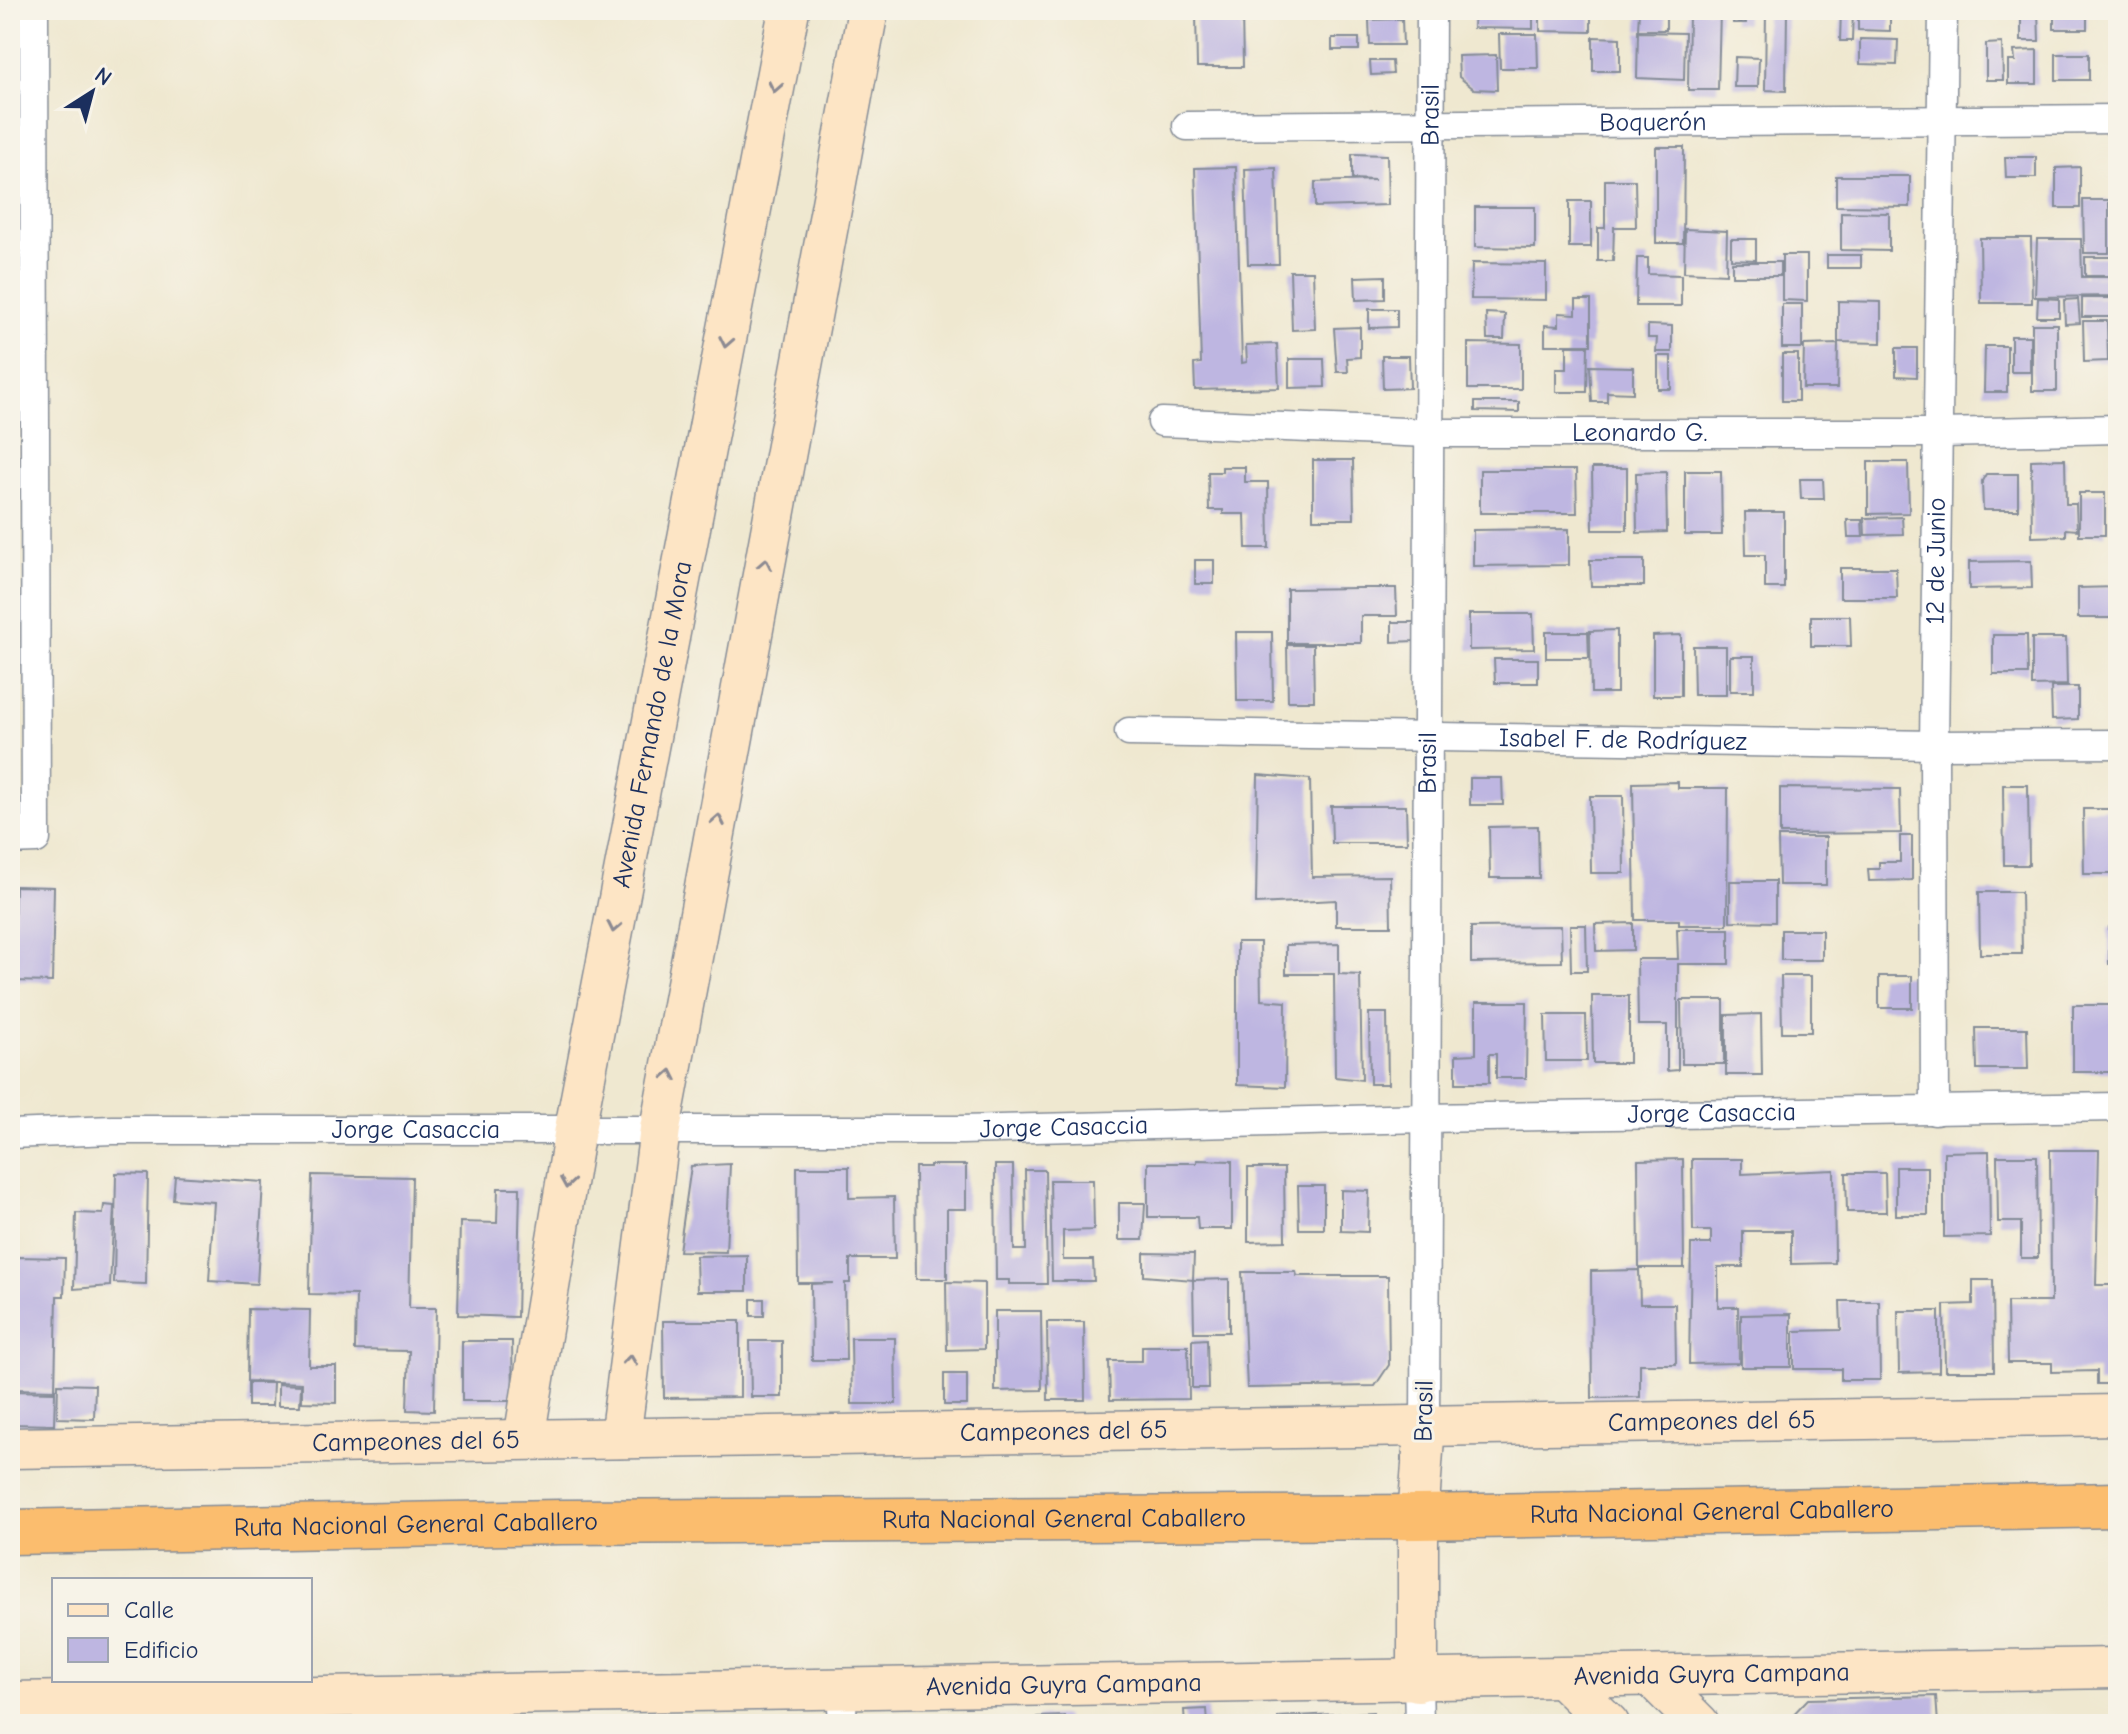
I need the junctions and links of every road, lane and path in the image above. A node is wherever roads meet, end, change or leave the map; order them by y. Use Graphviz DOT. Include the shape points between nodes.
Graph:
graph roads {
  1 [pos="34,10"];
  2 [pos="789,10"];
  3 [pos="868,10"];
  4 [pos="1431,10"];
  5 [pos="1943,10"];
  6 [pos="2118,119"];
  7 [pos="1942,121"];
  8 [pos="1430,125"];
  9 [pos="1187,126"];
  10 [pos="22,309"];
  11 [pos="1162,422"];
  12 [pos="2118,429"];
  13 [pos="1428,433"];
  14 [pos="1940,433"];
  15 [pos="1129,732"];
  16 [pos="1429,735"];
  17 [pos="2118,744"];
  18 [pos="1934,745"];
  19 [pos="10,840"];
  20 [pos="2118,1107"];
  21 [pos="1935,1111"];
  22 [pos="1424,1118"];
  23 [pos="575,1129"];
  24 [pos="660,1129"];
  25 [pos="10,1134"];
  26 [pos="2118,1415"];
  27 [pos="1425,1425"];
  28 [pos="620,1438"];
  29 [pos="524,1439"];
  30 [pos="10,1448"];
  31 [pos="2118,1505"];
  32 [pos="1418,1517"];
  33 [pos="10,1532"];
  34 [pos="2118,1668"];
  35 [pos="1651,1676"];
  36 [pos="1562,1678"];
  37 [pos="1418,1681"];
  38 [pos="10,1702"];
  39 [pos="842,1706"];
  40 [pos="286,1711"];
  41 [pos="1419,1724"];
  42 [pos="1609,1724"];
  43 [pos="1699,1724"];
  1 -- 10 [label="street"];
  2 -- 23 [label="street, Avenida Fernando de la Mora, one-way"];
  24 -- 3 [label="street, one-way"];
  4 -- 8 [label="street, Brasil"];
  5 -- 7 [label="street, 12 de Junio"];
  6 -- 7 [label="street, Boquerón"];
  7 -- 8 [label="street, Boquerón"];
  7 -- 14 [label="street, 12 de Junio"];
  8 -- 9 [label="street, Boquerón"];
  8 -- 13 [label="street, Brasil"];
  10 -- 19 [label="street" via="36,839"];
  11 -- 13 [label="street, Leonardo G."];
  12 -- 14 [label="street, Leonardo G."];
  13 -- 14 [label="street, Leonardo G."];
  13 -- 16 [label="street, Brasil"];
  14 -- 18 [label="street, 12 de Junio"];
  15 -- 16 [label="street, Isabel F. de Rodríguez"];
  16 -- 18 [label="street, Isabel F. de Rodríguez"];
  16 -- 22 [label="street, Brasil"];
  17 -- 18 [label="street, Isabel F. de Rodríguez"];
  18 -- 21 [label="street, 12 de Junio"];
  20 -- 21 [label="street, Jorge Casaccia"];
  21 -- 22 [label="street, Jorge Casaccia"];
  22 -- 24 [label="street, Jorge Casaccia" via="962,1130"];
  22 -- 27 [label="street, Brasil"];
  23 -- 24 [label="street, Jorge Casaccia"];
  23 -- 25 [label="street, Jorge Casaccia"];
  23 -- 29 [label="street, Avenida Fernando de la Mora, one-way"];
  28 -- 24 [label="street, one-way"];
  26 -- 27 [label="street, Campeones del 65"];
  27 -- 28 [label="street, Campeones del 65"];
  27 -- 32 [label="street, Brasil"];
  28 -- 29 [label="street, Campeones del 65"];
  29 -- 30 [label="street, Campeones del 65"];
  31 -- 32 [label="highway, Ruta Nacional General Caballero"];
  32 -- 33 [label="highway, Ruta Nacional General Caballero" via="561,1522"];
  32 -- 37 [label="street, Brasil"];
  34 -- 35 [label="street, Avenida Guyra Campana"];
  35 -- 36 [label="street, Avenida Guyra Campana"];
  35 -- 43 [label="street"];
  36 -- 37 [label="street, Avenida Guyra Campana"];
  36 -- 42 [label="street"];
  37 -- 39 [label="street, Avenida Guyra Campana"];
  37 -- 41 [label="street"];
  38 -- 40 [label="street, Avenida Guyra Campana"];
  39 -- 40 [label="street, Avenida Guyra Campana"];
}
